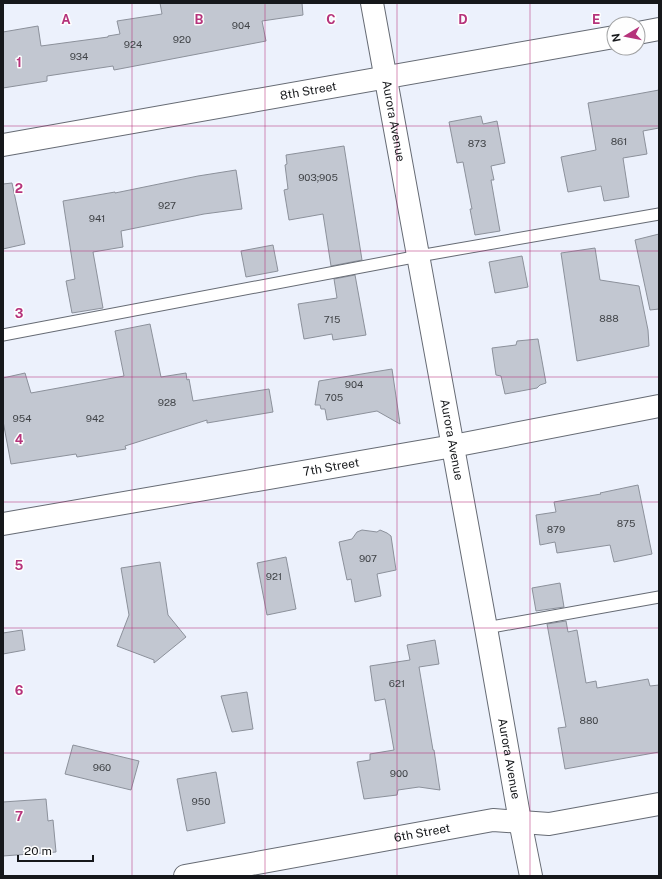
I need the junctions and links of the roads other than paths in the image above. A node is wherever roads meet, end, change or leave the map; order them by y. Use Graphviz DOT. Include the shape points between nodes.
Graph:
graph roads {
  1 [pos="372,3"];
  2 [pos="659,29"];
  3 [pos="646,31"];
  4 [pos="606,38"];
  5 [pos="385,76"];
  6 [pos="3,145"];
  7 [pos="659,214"];
  8 [pos="419,256"];
  9 [pos="3,335"];
  10 [pos="659,406"];
  11 [pos="453,446"];
  12 [pos="3,524"];
  13 [pos="659,597"];
  14 [pos="486,628"];
  15 [pos="659,804"];
  16 [pos="520,821"];
  17 [pos="185,876"];
  18 [pos="531,876"];
  1 -- 5 [label="street, Aurora Avenue"];
  2 -- 3 [label="street"];
  4 -- 5 [label="street, 8th Street"];
  5 -- 6 [label="street, 8th Street"];
  5 -- 8 [label="street, Aurora Avenue"];
  7 -- 8 [label="lane"];
  8 -- 9 [label="lane"];
  8 -- 11 [label="street, Aurora Avenue"];
  10 -- 11 [label="street, 7th Street"];
  11 -- 12 [label="street, 7th Street"];
  11 -- 14 [label="street, Aurora Avenue"];
  13 -- 14 [label="lane"];
  14 -- 16 [label="street, Aurora Avenue"];
  15 -- 16 [label="street, 6th Street" via="549,824"];
  16 -- 17 [label="street, 6th Street" via="493,820"];
  16 -- 18 [label="street, Aurora Avenue"];
}
